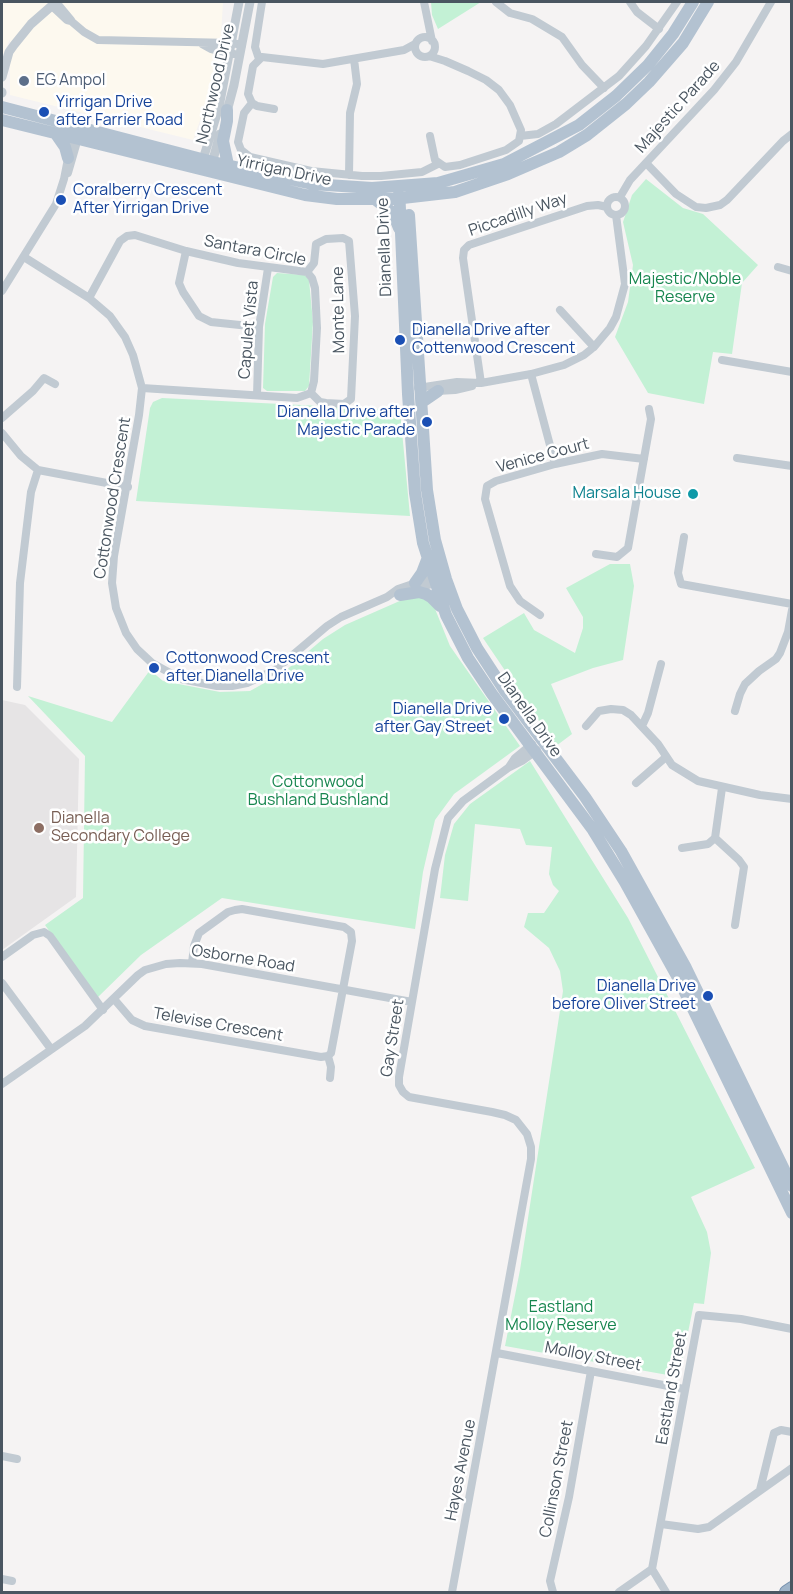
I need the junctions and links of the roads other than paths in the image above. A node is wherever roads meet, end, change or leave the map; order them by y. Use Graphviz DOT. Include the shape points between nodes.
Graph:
graph roads {
  1 [pos="239,2"];
  2 [pos="250,2"];
  3 [pos="262,2"];
  4 [pos="424,2"];
  5 [pos="496,2"];
  6 [pos="630,2"];
  7 [pos="677,2"];
  8 [pos="693,2"];
  9 [pos="708,2"];
  10 [pos="771,2"];
  11 [pos="57,4"];
  12 [pos="428,22"];
  13 [pos="659,29"];
  14 [pos="422,38"];
  15 [pos="232,43"];
  16 [pos="202,44"];
  17 [pos="415,44"];
  18 [pos="433,44"];
  19 [pos="241,50"];
  20 [pos="396,51"];
  21 [pos="230,54"];
  22 [pos="418,54"];
  23 [pos="429,56"];
  24 [pos="259,59"];
  25 [pos="354,59"];
  26 [pos="450,63"];
  27 [pos="2,78"];
  28 [pos="604,88"];
  29 [pos="252,103"];
  30 [pos="2,107"];
  31 [pos="274,109"];
  32 [pos="227,110"];
  33 [pos="2,120"];
  34 [pos="78,126"];
  35 [pos="56,134"];
  36 [pos="792,134"];
  37 [pos="430,136"];
  38 [pos="520,136"];
  39 [pos="75,139"];
  40 [pos="68,158"];
  41 [pos="646,163"];
  42 [pos="438,164"];
  43 [pos="228,165"];
  44 [pos="206,166"];
  45 [pos="349,175"];
  46 [pos="64,179"];
  47 [pos="484,184"];
  48 [pos="403,193"];
  49 [pos="620,197"];
  50 [pos="376,200"];
  51 [pos="607,207"];
  52 [pos="616,215"];
  53 [pos="406,231"];
  54 [pos="186,250"];
  55 [pos="24,257"];
  56 [pos="778,267"];
  57 [pos="268,268"];
  58 [pos="792,271"];
  59 [pos="308,272"];
  60 [pos="2,291"];
  61 [pos="88,298"];
  62 [pos="560,310"];
  63 [pos="259,327"];
  64 [pos="594,346"];
  65 [pos="722,360"];
  66 [pos="792,372"];
  67 [pos="531,374"];
  68 [pos="478,383"];
  69 [pos="55,384"];
  70 [pos="142,388"];
  71 [pos="438,390"];
  72 [pos="408,391"];
  73 [pos="310,393"];
  74 [pos="422,394"];
  75 [pos="256,395"];
  76 [pos="649,409"];
  77 [pos="2,418"];
  78 [pos="2,433"];
  79 [pos="737,458"];
  80 [pos="644,459"];
  81 [pos="555,464"];
  82 [pos="792,466"];
  83 [pos="38,470"];
  84 [pos="128,487"];
  85 [pos="684,537"];
  86 [pos="596,554"];
  87 [pos="427,560"];
  88 [pos="439,578"];
  89 [pos="415,583"];
  90 [pos="400,595"];
  91 [pos="387,597"];
  92 [pos="792,604"];
  93 [pos="792,610"];
  94 [pos="446,615"];
  95 [pos="540,615"];
  96 [pos="661,664"];
  97 [pos="17,687"];
  98 [pos="735,711"];
  99 [pos="586,726"];
  100 [pos="642,726"];
  101 [pos="543,741"];
  102 [pos="532,749"];
  103 [pos="666,757"];
  104 [pos="636,783"];
  105 [pos="722,788"];
  106 [pos="792,799"];
  107 [pos="715,837"];
  108 [pos="682,848"];
  109 [pos="735,925"];
  110 [pos="2,957"];
  111 [pos="192,963"];
  112 [pos="2,983"];
  113 [pos="344,990"];
  114 [pos="114,999"];
  115 [pos="412,1002"];
  116 [pos="103,1010"];
  117 [pos="51,1050"];
  118 [pos="328,1056"];
  119 [pos="330,1077"];
  120 [pos="2,1084"];
  121 [pos="788,1176"];
  122 [pos="786,1189"];
  123 [pos="792,1204"];
  124 [pos="792,1213"];
  125 [pos="792,1329"];
  126 [pos="496,1353"];
  127 [pos="591,1371"];
  128 [pos="684,1389"];
  129 [pos="792,1432"];
  130 [pos="2,1456"];
  131 [pos="17,1459"];
  132 [pos="792,1468"];
  133 [pos="760,1490"];
  134 [pos="661,1524"];
  135 [pos="652,1569"];
  136 [pos="2,1579"];
  137 [pos="12,1581"];
  138 [pos="792,1588"];
  139 [pos="452,1593"];
  140 [pos="553,1593"];
  141 [pos="619,1593"];
  142 [pos="666,1593"];
  143 [pos="786,1593"];
  1 -- 15 [label="street, Northwood Drive"];
  2 -- 19 [label="street, Northwood Drive"];
  3 -- 24 [label="street" via="255,47"];
  4 -- 12 [label="street"];
  5 -- 28 [label="street" via="510,13 562,37"];
  6 -- 13 [label="street"];
  7 -- 13 [label="street"];
  8 -- 48 [label="main road, Yirrigan Drive" via="648,65 579,124 504,164"];
  9 -- 47 [label="main road, Yirrigan Drive" via="683,43 626,104 559,152"];
  10 -- 41 [label="street, Majestic Parade" via="736,62"];
  11 -- 16 [label="street" via="71,21 98,40"];
  11 -- 27 [label="street" via="31,24 9,52"];
  12 -- 14 [label="street"];
  12 -- 18 [label="street"];
  13 -- 28 [label="street"];
  14 -- 17 [label="street"];
  14 -- 18 [label="street" via="429,38"];
  15 -- 16 [label="street"];
  15 -- 19 [label="street"];
  15 -- 21 [label="street, Northwood Drive"];
  16 -- 21 [label="street"];
  17 -- 20 [label="street"];
  17 -- 22 [label="street"];
  18 -- 23 [label="street" via="434,51"];
  18 -- 26 [label="street"];
  19 -- 21 [label="street"];
  19 -- 32 [label="street, Northwood Drive"];
  20 -- 22 [label="street"];
  20 -- 25 [label="street"];
  21 -- 44 [label="street, Northwood Drive"];
  22 -- 23 [label="street"];
  23 -- 26 [label="street"];
  24 -- 25 [label="street" via="267,56 313,65"];
  24 -- 29 [label="street" via="253,66 248,94"];
  25 -- 45 [label="street" via="357,84 350,113"];
  26 -- 38 [label="street" via="499,90 511,108"];
  28 -- 38 [label="street" via="556,124 538,134"];
  29 -- 31 [label="street"];
  29 -- 45 [label="street" via="244,113 238,142 245,154 311,171"];
  30 -- 34 [label="main road, Yirrigan Drive"];
  32 -- 43 [label="main road" via="223,141"];
  32 -- 44 [label="street, Northwood Drive"];
  33 -- 35 [label="main road, Yirrigan Drive"];
  34 -- 39 [label="street"];
  34 -- 44 [label="main road, Yirrigan Drive"];
  35 -- 39 [label="main road, Yirrigan Drive"];
  35 -- 40 [label="main road"];
  36 -- 41 [label="street" via="727,200 706,208 696,207 676,194"];
  37 -- 42 [label="street"];
  38 -- 42 [label="street" via="506,150 460,165"];
  39 -- 40 [label="street"];
  39 -- 44 [label="main road, Yirrigan Drive"];
  39 -- 46 [label="street" via="71,169"];
  40 -- 46 [label="street"];
  41 -- 49 [label="street, Majestic Parade"];
  42 -- 45 [label="street" via="422,172"];
  43 -- 44 [label="main road, Yirrigan Drive"];
  43 -- 48 [label="main road, Yirrigan Drive" via="328,187"];
  44 -- 50 [label="main road, Yirrigan Drive" via="305,195"];
  46 -- 55 [label="street" via="52,212"];
  47 -- 48 [label="main road, Yirrigan Drive" via="455,192"];
  47 -- 53 [label="main road" via="472,191 423,203"];
  48 -- 50 [label="main road, Yirrigan Drive"];
  48 -- 53 [label="main road, Dianella Drive"];
  49 -- 51 [label="street" via="611,199"];
  49 -- 52 [label="street" via="625,209"];
  50 -- 53 [label="main road" via="393,213"];
  51 -- 52 [label="street"];
  51 -- 68 [label="street, Piccadilly Way" via="586,206 464,250"];
  52 -- 64 [label="street" via="625,284 616,317"];
  53 -- 72 [label="main road, Dianella Drive"];
  53 -- 74 [label="main road, Dianella Drive"];
  54 -- 57 [label="street, Santara Circle"];
  54 -- 61 [label="street, Santara Circle" via="127,236 120,241"];
  54 -- 63 [label="street" via="180,288 199,316 211,322"];
  55 -- 60 [label="street"];
  55 -- 61 [label="street, Cottonwood Crescent"];
  56 -- 58 [label="street"];
  57 -- 59 [label="street, Santara Circle"];
  57 -- 63 [label="street, Capulet Vista"];
  59 -- 73 [label="street, Santara Circle" via="314,283 317,328"];
  59 -- 73 [label="street, Monte Lane" via="314,263 316,244 326,239 349,241 355,316 351,399 344,404 326,403"];
  61 -- 70 [label="street, Cottonwood Crescent" via="110,316 125,337"];
  62 -- 64 [label="street"];
  63 -- 75 [label="street, Capulet Vista"];
  64 -- 67 [label="street" via="564,365"];
  65 -- 66 [label="street"];
  67 -- 68 [label="street"];
  67 -- 81 [label="street"];
  68 -- 71 [label="street" via="458,390"];
  68 -- 74 [label="street" via="457,382"];
  69 -- 77 [label="street" via="44,378"];
  70 -- 75 [label="street"];
  70 -- 84 [label="street, Cottonwood Crescent"];
  71 -- 74 [label="main road"];
  72 -- 74 [label="street"];
  72 -- 87 [label="main road, Dianella Drive" via="415,493"];
  73 -- 75 [label="street" via="297,398"];
  74 -- 88 [label="main road, Dianella Drive" via="427,490"];
  76 -- 80 [label="street"];
  78 -- 83 [label="street"];
  79 -- 82 [label="street"];
  80 -- 81 [label="street, Venice Court" via="602,454"];
  80 -- 86 [label="street" via="628,548 617,556"];
  81 -- 95 [label="street, Venice Court" via="496,481 488,486 485,499 510,586 520,601"];
  83 -- 84 [label="street"];
  83 -- 97 [label="street" via="31,492 20,583"];
  84 -- 91 [label="street, Cottonwood Crescent" via="114,556 112,583 116,608 137,649 152,663 181,679 217,686 254,680 274,670 327,626"];
  85 -- 92 [label="street" via="678,573 681,584"];
  87 -- 88 [label="main road, Dianella Drive"];
  87 -- 89 [label="main road"];
  88 -- 89 [label="street, Cottonwood Crescent"];
  88 -- 90 [label="street, Cottonwood Crescent"];
  88 -- 94 [label="main road, Dianella Drive"];
  88 -- 101 [label="main road, Dianella Drive" via="477,648"];
  89 -- 91 [label="street, Cottonwood Crescent"];
  90 -- 91 [label="street, Cottonwood Crescent"];
  90 -- 94 [label="main road" via="426,594"];
  93 -- 98 [label="street" via="780,653 745,684"];
  94 -- 102 [label="main road, Dianella Drive" via="468,658"];
  96 -- 100 [label="street"];
  99 -- 100 [label="street" via="599,711 611,708 623,710"];
  100 -- 103 [label="street"];
  101 -- 102 [label="street, Gay Street"];
  101 -- 121 [label="main road, Dianella Drive" via="603,822 643,889"];
  102 -- 115 [label="street, Gay Street" via="463,801 448,818"];
  102 -- 122 [label="main road, Dianella Drive" via="593,830 625,882"];
  103 -- 104 [label="street"];
  103 -- 105 [label="street" via="698,781"];
  105 -- 106 [label="street"];
  105 -- 107 [label="street"];
  107 -- 108 [label="street" via="708,844"];
  107 -- 109 [label="street" via="744,867"];
  110 -- 116 [label="street" via="33,935 44,932 51,936"];
  111 -- 113 [label="street, Osborne Road"];
  111 -- 113 [label="street" via="199,933 228,912 242,909 285,916 344,927 351,932"];
  111 -- 114 [label="street, Osborne Road" via="145,970"];
  112 -- 117 [label="street"];
  113 -- 115 [label="street, Osborne Road"];
  113 -- 118 [label="street"];
  114 -- 116 [label="street, Osborne Road"];
  114 -- 118 [label="street, Televise Crescent" via="132,1020 145,1026"];
  115 -- 126 [label="street, Gay Street" via="399,1077 403,1092 409,1097 505,1114 522,1125 531,1147"];
  116 -- 117 [label="street, Osborne Road"];
  117 -- 120 [label="street, Osborne Road"];
  118 -- 119 [label="street"];
  121 -- 122 [label="main road, Dianella Drive"];
  122 -- 123 [label="main road"];
  122 -- 124 [label="main road, Dianella Drive"];
  125 -- 128 [label="street, Eastland Street" via="699,1315"];
  126 -- 127 [label="street, Molloy Street"];
  126 -- 139 [label="street, Hayes Avenue"];
  127 -- 128 [label="street, Molloy Street"];
  127 -- 140 [label="street, Collinson Street" via="550,1581"];
  128 -- 134 [label="street, Eastland Street"];
  129 -- 133 [label="street" via="774,1433"];
  130 -- 131 [label="street"];
  132 -- 133 [label="street"];
  133 -- 134 [label="street" via="709,1527"];
  134 -- 135 [label="street, Eastland Street"];
  135 -- 141 [label="street"];
  135 -- 142 [label="street"];
  136 -- 137 [label="street"];
  138 -- 143 [label="highway"];
}
